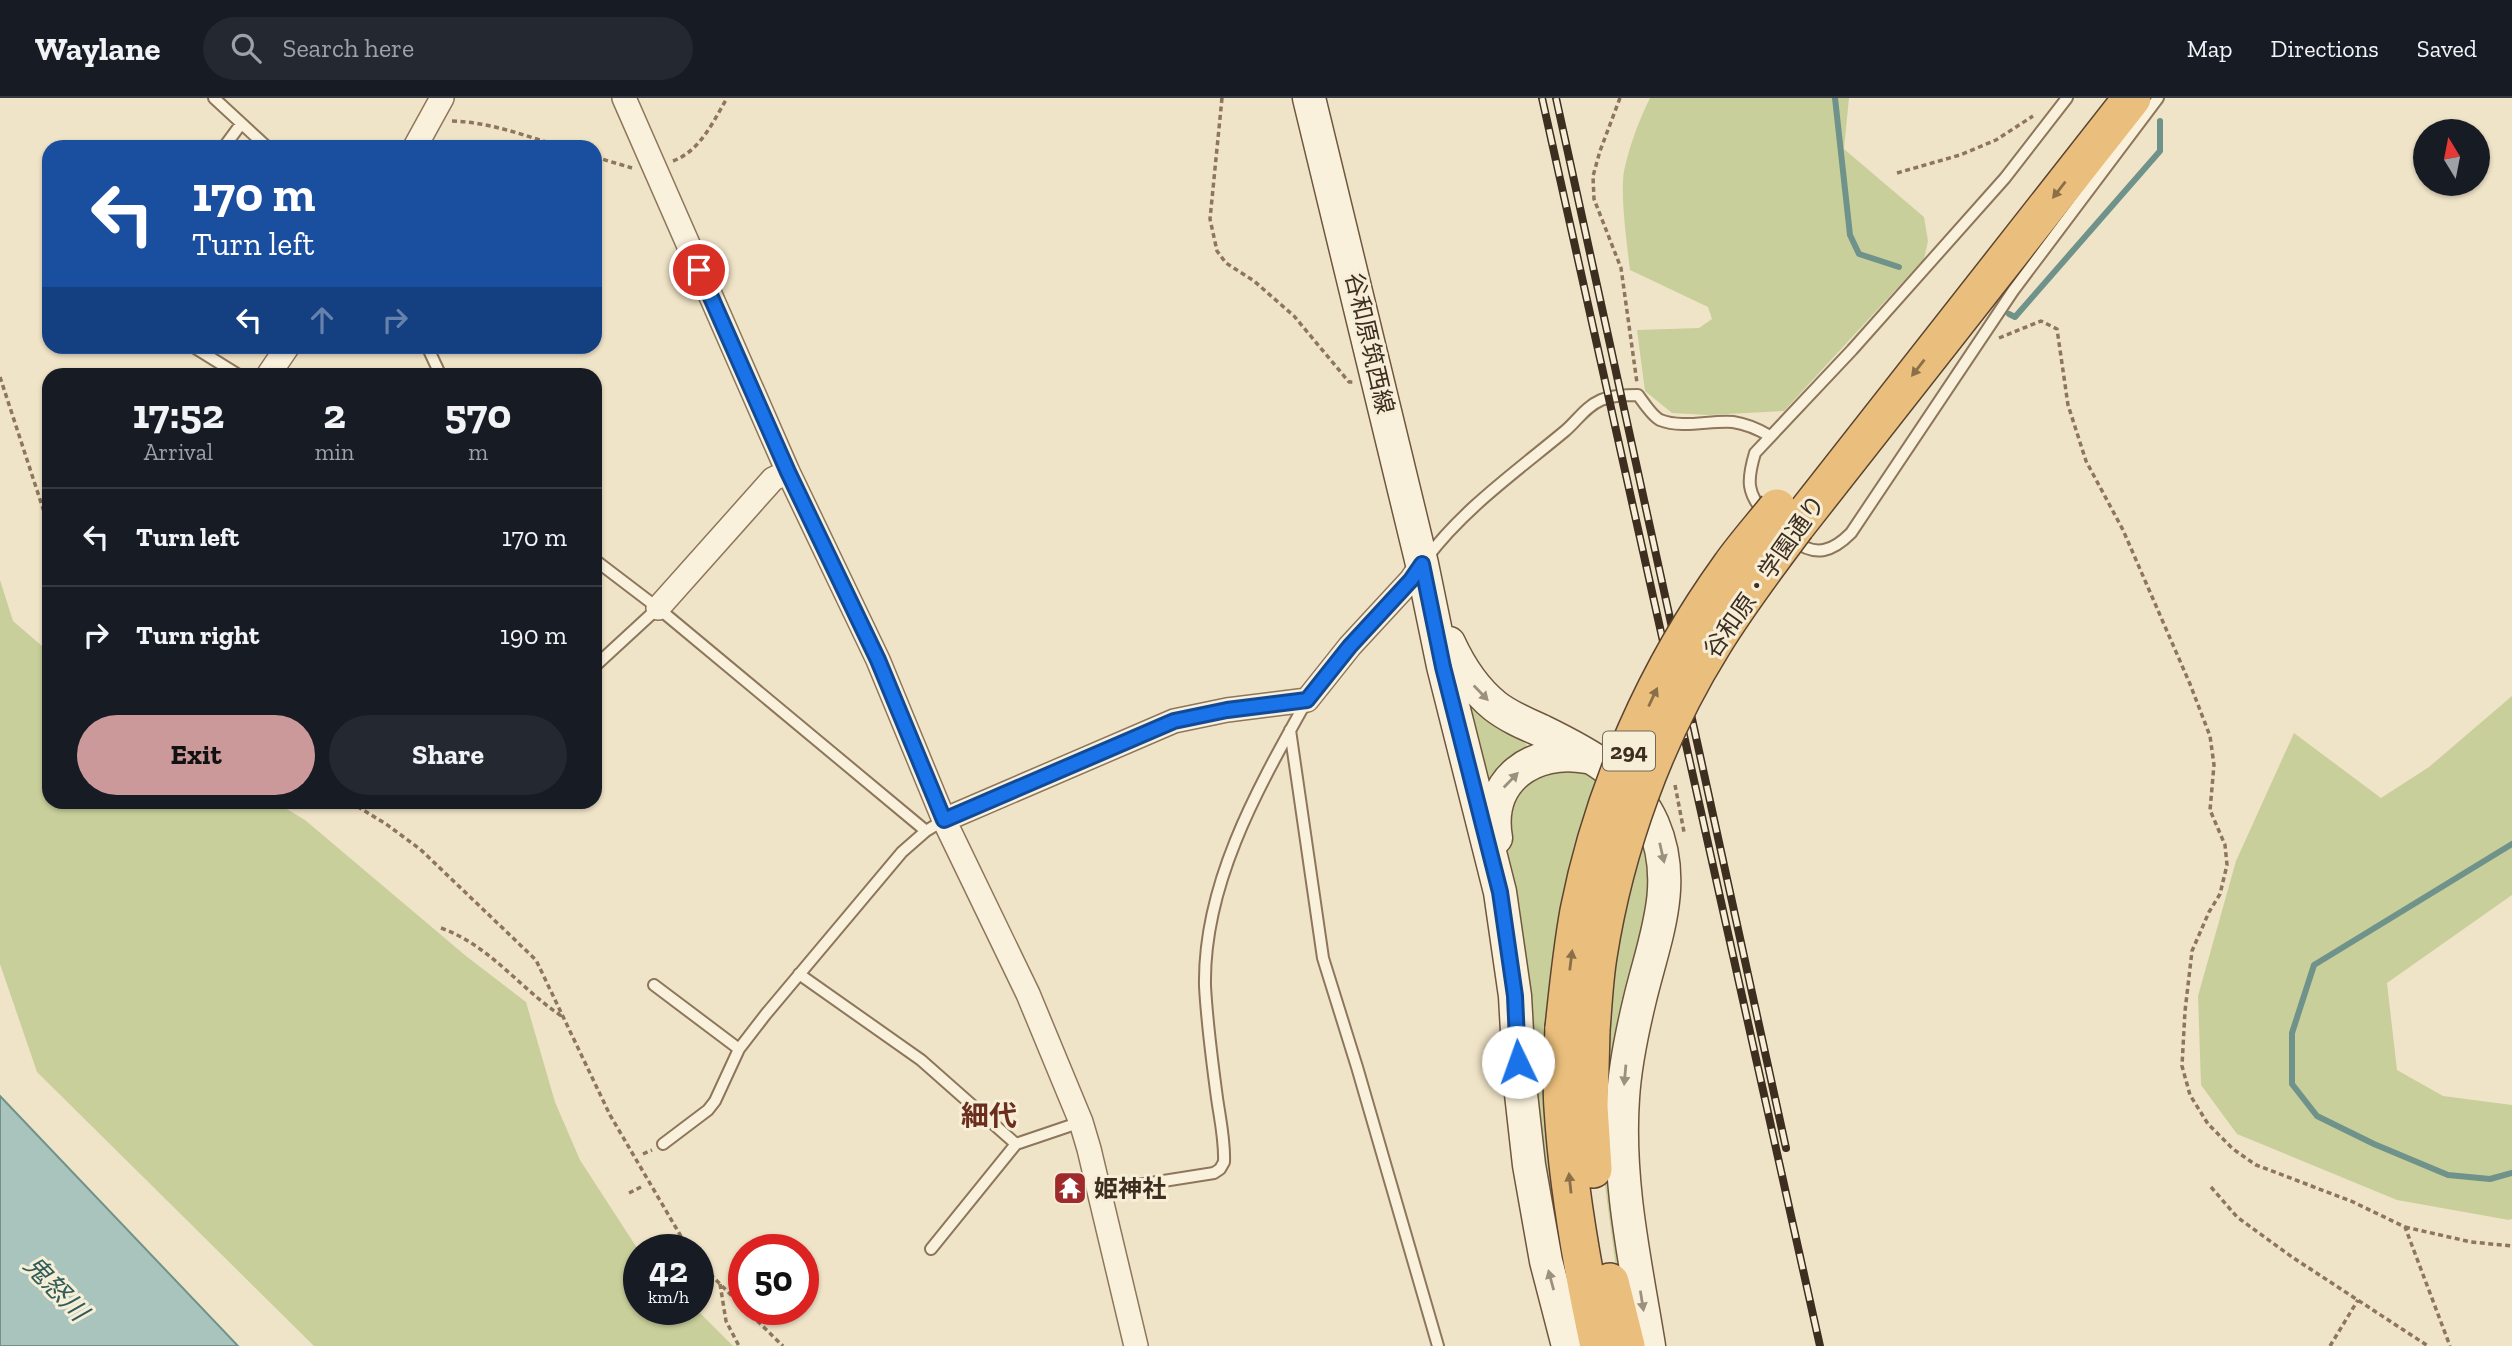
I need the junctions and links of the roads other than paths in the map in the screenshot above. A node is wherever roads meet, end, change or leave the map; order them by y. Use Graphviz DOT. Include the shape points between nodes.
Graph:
graph roads {
  1 [pos="214,98"];
  2 [pos="442,98"];
  3 [pos="624,98"];
  4 [pos="1309,98"];
  5 [pos="2067,98"];
  6 [pos="2100,98"];
  7 [pos="2132,98"];
  8 [pos="2158,98"];
  9 [pos="242,124"];
  10 [pos="229,140"];
  11 [pos="259,140"];
  12 [pos="419,140"];
  13 [pos="205,354"];
  14 [pos="227,368"];
  15 [pos="1770,436"];
  16 [pos="788,472"];
  17 [pos="1786,517"];
  18 [pos="602,565"];
  19 [pos="1425,577"];
  20 [pos="657,608"];
  21 [pos="602,659"];
  22 [pos="1307,700"];
  23 [pos="1290,730"];
  24 [pos="1592,758"];
  25 [pos="935,825"];
  26 [pos="1500,892"];
  27 [pos="799,974"];
  28 [pos="654,985"];
  29 [pos="1577,1029"];
  30 [pos="739,1049"];
  31 [pos="1081,1122"];
  32 [pos="663,1144"];
  33 [pos="1016,1144"];
  34 [pos="1100,1191"];
  35 [pos="931,1248"];
  36 [pos="1136,1346"];
  37 [pos="1438,1346"];
  38 [pos="1568,1346"];
  39 [pos="1599,1346"];
  40 [pos="1626,1346"];
  41 [pos="1649,1346"];
  1 -- 9 [label="lane"];
  2 -- 12 [label="street"];
  3 -- 16 [label="street"];
  4 -- 19 [label="main road, 谷和原筑西線"];
  5 -- 15 [label="lane" via="2005,178"];
  6 -- 17 [label="highway, 谷和原・学園通り / 294"];
  7 -- 17 [label="highway, 谷和原・学園通り / 294, one-way"];
  8 -- 15 [label="lane" via="2013,291 1838,546 1824,550 1801,546 1756,504 1749,475 1755,453"];
  9 -- 10 [label="lane"];
  9 -- 11 [label="lane"];
  13 -- 14 [label="lane"];
  15 -- 19 [label="lane" via="1732,422 1685,424 1658,419 1638,395 1609,397 1583,412 1451,530"];
  16 -- 20 [label="street" via="773,479"];
  16 -- 25 [label="street" via="878,660"];
  17 -- 29 [label="highway, 谷和原・学園通り / 294, bridge" via="1670,724 1650,770 1629,826"];
  18 -- 20 [label="lane"];
  19 -- 22 [label="street" via="1411,580"];
  19 -- 24 [label="main road, one-way" via="1455,657 1470,682 1510,716"];
  19 -- 26 [label="main road"];
  20 -- 21 [label="lane"];
  20 -- 25 [label="lane"];
  22 -- 23 [label="lane"];
  22 -- 25 [label="street" via="1174,721"];
  23 -- 34 [label="lane" via="1238,838 1209,924 1207,1009 1224,1162 1214,1173"];
  23 -- 37 [label="lane" via="1323,958"];
  26 -- 24 [label="main road, one-way" via="1494,812 1503,788 1540,759"];
  24 -- 41 [label="main road, one-way" via="1634,791 1652,822 1666,872 1662,915 1626,1064 1623,1101 1625,1190"];
  25 -- 27 [label="lane" via="902,852"];
  25 -- 31 [label="street" via="1028,994"];
  38 -- 26 [label="main road, one-way" via="1546,1261 1529,1165 1515,996"];
  27 -- 30 [label="lane"];
  27 -- 33 [label="lane" via="921,1060"];
  28 -- 30 [label="lane"];
  39 -- 29 [label="highway, 谷和原・学園通り / 294, one-way" via="1581,1263 1563,1105"];
  29 -- 40 [label="highway, 谷和原・学園通り / 294" via="1608,1275"];
  30 -- 32 [label="lane" via="708,1110"];
  31 -- 33 [label="lane"];
  31 -- 34 [label="street"];
  33 -- 35 [label="lane"];
  34 -- 36 [label="street"];
}
